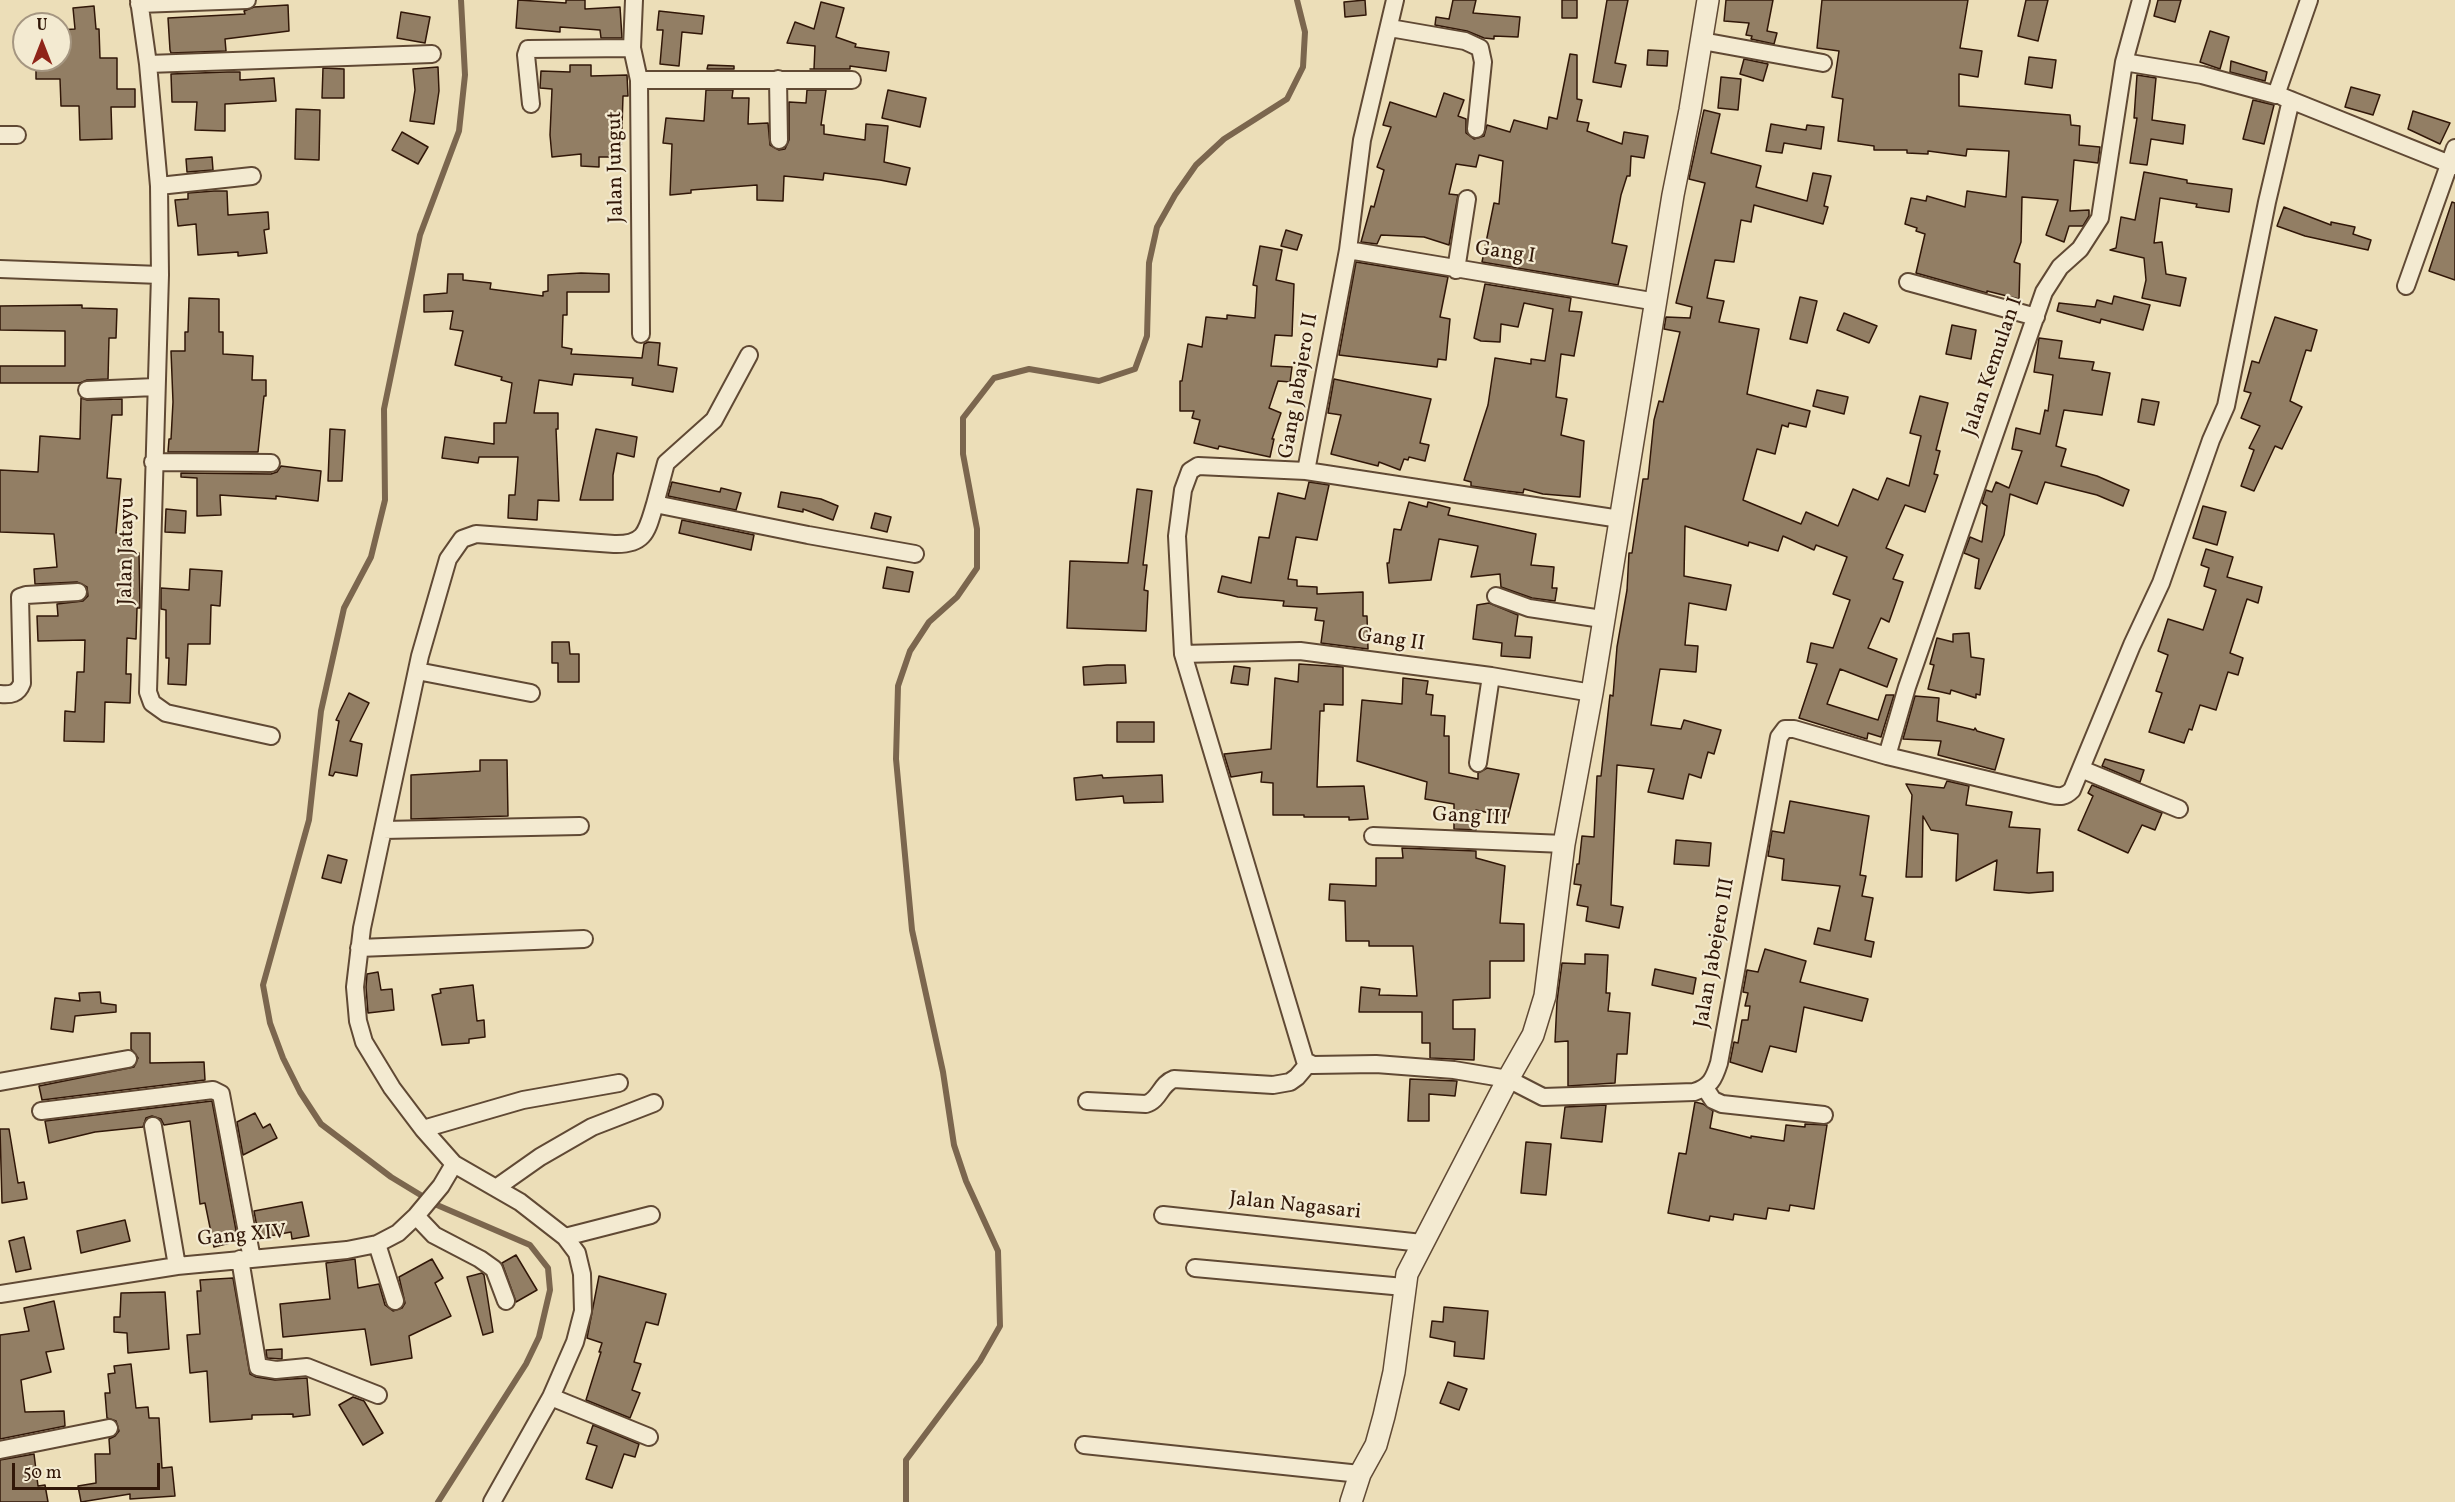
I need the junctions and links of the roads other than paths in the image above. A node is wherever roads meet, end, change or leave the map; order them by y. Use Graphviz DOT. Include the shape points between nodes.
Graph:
graph roads {
  1 [pos="247,0"];
  2 [pos="634,0"];
  3 [pos="1395,0"];
  4 [pos="1708,0"];
  5 [pos="2140,0"];
  6 [pos="2309,0"];
  7 [pos="139,2"];
  8 [pos="1390,28"];
  9 [pos="1702,41"];
  10 [pos="632,48"];
  11 [pos="432,54"];
  12 [pos="2124,62"];
  13 [pos="1823,63"];
  14 [pos="148,64"];
  15 [pos="778,79"];
  16 [pos="639,80"];
  17 [pos="852,80"];
  18 [pos="2284,98"];
  19 [pos="531,104"];
  20 [pos="1476,129"];
  21 [pos="0,135"];
  22 [pos="17,135"];
  23 [pos="779,140"];
  24 [pos="2455,148"];
  25 [pos="2452,165"];
  26 [pos="252,176"];
  27 [pos="159,186"];
  28 [pos="1467,199"];
  29 [pos="1348,250"];
  30 [pos="0,269"];
  31 [pos="1456,270"];
  32 [pos="160,275"];
  33 [pos="1908,282"];
  34 [pos="2406,286"];
  35 [pos="1657,302"];
  36 [pos="2036,317"];
  37 [pos="641,334"];
  38 [pos="749,355"];
  39 [pos="155,387"];
  40 [pos="87,390"];
  41 [pos="153,462"];
  42 [pos="271,463"];
  43 [pos="1305,471"];
  44 [pos="655,504"];
  45 [pos="1620,519"];
  46 [pos="915,554"];
  47 [pos="78,592"];
  48 [pos="1496,596"];
  49 [pos="1602,619"];
  50 [pos="1182,654"];
  51 [pos="417,670"];
  52 [pos="1491,676"];
  53 [pos="531,693"];
  54 [pos="1592,693"];
  55 [pos="0,694"];
  56 [pos="271,736"];
  57 [pos="1887,756"];
  58 [pos="1478,763"];
  59 [pos="2081,769"];
  60 [pos="2179,809"];
  61 [pos="580,826"];
  62 [pos="383,830"];
  63 [pos="1373,836"];
  64 [pos="1564,844"];
  65 [pos="585,939"];
  66 [pos="359,948"];
  67 [pos="128,1059"];
  68 [pos="1308,1064"];
  69 [pos="1508,1079"];
  70 [pos="0,1082"];
  71 [pos="618,1083"];
  72 [pos="1705,1088"];
  73 [pos="1087,1101"];
  74 [pos="654,1103"];
  75 [pos="41,1111"];
  76 [pos="1824,1115"];
  77 [pos="153,1126"];
  78 [pos="423,1129"];
  79 [pos="454,1164"];
  80 [pos="496,1188"];
  81 [pos="419,1212"];
  82 [pos="651,1215"];
  83 [pos="1163,1215"];
  84 [pos="565,1237"];
  85 [pos="1422,1243"];
  86 [pos="377,1244"];
  87 [pos="246,1259"];
  88 [pos="177,1266"];
  89 [pos="1195,1268"];
  90 [pos="1404,1287"];
  91 [pos="0,1294"];
  92 [pos="395,1301"];
  93 [pos="506,1301"];
  94 [pos="378,1395"];
  95 [pos="551,1397"];
  96 [pos="109,1428"];
  97 [pos="649,1437"];
  98 [pos="1084,1445"];
  99 [pos="0,1450"];
  100 [pos="1360,1474"];
  101 [pos="492,1502"];
  102 [pos="1351,1502"];
  1 -- 7 [label="street"];
  2 -- 10 [label="street, Jalan Jungut"];
  3 -- 8 [label="street, Gang Jabajero II"];
  4 -- 9 [label="street"];
  5 -- 12 [label="street, Jalan Kemulan I"];
  6 -- 18 [label="street"];
  7 -- 14 [label="street, Jalan Jatayu"];
  8 -- 20 [label="street" via="1465,41 1480,48 1484,62"];
  8 -- 29 [label="street, Gang Jabajero II" via="1362,140"];
  9 -- 13 [label="street"];
  9 -- 35 [label="street"];
  10 -- 16 [label="street, Jalan Jungut"];
  10 -- 19 [label="street" via="528,49"];
  11 -- 14 [label="street"];
  12 -- 18 [label="street" via="2202,75"];
  12 -- 36 [label="street, Jalan Kemulan I" via="2100,218 2080,249 2050,281"];
  14 -- 27 [label="street, Jalan Jatayu"];
  15 -- 16 [label="street"];
  15 -- 17 [label="street"];
  15 -- 23 [label="street"];
  16 -- 37 [label="street, Jalan Jungut"];
  18 -- 25 [label="street"];
  18 -- 59 [label="street" via="2226,406 2161,584"];
  21 -- 22 [label="street"];
  24 -- 25 [label="street"];
  25 -- 34 [label="street"];
  26 -- 27 [label="street"];
  27 -- 32 [label="street, Jalan Jatayu"];
  28 -- 31 [label="street"];
  29 -- 31 [label="street, Gang I"];
  29 -- 43 [label="street, Gang Jabajero II"];
  30 -- 32 [label="street"];
  31 -- 35 [label="street, Gang I"];
  32 -- 39 [label="street, Jalan Jatayu"];
  33 -- 36 [label="street"];
  35 -- 45 [label="street"];
  36 -- 57 [label="street, Jalan Kemulan I" via="1907,687"];
  38 -- 44 [label="street" via="714,420 666,464"];
  39 -- 40 [label="street"];
  39 -- 41 [label="street, Jalan Jatayu"];
  41 -- 42 [label="street"];
  41 -- 56 [label="street, Jalan Jatayu" via="150,699 166,713"];
  43 -- 45 [label="street, Gang Jabajero II"];
  43 -- 50 [label="street" via="1201,464 1190,471 1182,490 1177,536"];
  44 -- 46 [label="street"];
  44 -- 51 [label="street" via="649,525 636,542 614,544 476,534 462,539 448,560"];
  45 -- 49 [label="street"];
  47 -- 55 [label="street" via="20,597 22,683 13,694"];
  48 -- 49 [label="street" via="1529,608"];
  49 -- 54 [label="street"];
  50 -- 52 [label="street, Gang II" via="1300,651"];
  50 -- 68 [label="street"];
  51 -- 53 [label="street"];
  51 -- 62 [label="street"];
  52 -- 54 [label="street, Gang II"];
  52 -- 58 [label="street"];
  54 -- 64 [label="street"];
  57 -- 59 [label="street" via="2060,797 2072,790"];
  57 -- 72 [label="street, Jalan Jabejero III" via="1794,729 1785,729 1779,737 1719,1063 1713,1081"];
  59 -- 60 [label="street"];
  61 -- 62 [label="street"];
  62 -- 66 [label="street"];
  63 -- 64 [label="street, Gang III"];
  64 -- 69 [label="street" via="1545,996 1533,1035"];
  65 -- 66 [label="street"];
  66 -- 78 [label="street" via="356,987 364,1042"];
  67 -- 70 [label="street"];
  68 -- 69 [label="street" via="1443,1069"];
  68 -- 73 [label="street" via="1290,1082 1274,1085 1174,1079 1166,1083 1153,1102 1146,1104"];
  69 -- 72 [label="street" via="1543,1096 1694,1092"];
  69 -- 85 [label="street"];
  71 -- 78 [label="street" via="523,1100"];
  72 -- 76 [label="street" via="1713,1100 1722,1104"];
  74 -- 80 [label="street" via="592,1127"];
  75 -- 87 [label="street" via="213,1090 221,1094"];
  77 -- 88 [label="street"];
  78 -- 79 [label="street"];
  79 -- 80 [label="street"];
  79 -- 81 [label="street, Gang XIV"];
  80 -- 84 [label="street"];
  81 -- 86 [label="street, Gang XIV" via="398,1233"];
  81 -- 93 [label="street" via="434,1235 494,1269"];
  82 -- 84 [label="street"];
  83 -- 85 [label="street, Jalan Nagasari"];
  84 -- 95 [label="street" via="580,1264 584,1311"];
  85 -- 90 [label="street"];
  86 -- 87 [label="street, Gang XIV"];
  86 -- 92 [label="street"];
  87 -- 88 [label="street, Gang XIV"];
  87 -- 94 [label="street" via="258,1367 307,1367"];
  88 -- 91 [label="street, Gang XIV"];
  89 -- 90 [label="street"];
  90 -- 100 [label="street" via="1394,1372 1384,1416 1376,1445"];
  95 -- 97 [label="street"];
  95 -- 101 [label="street"];
  96 -- 99 [label="street"];
  98 -- 100 [label="street"];
  100 -- 102 [label="street"];
}
